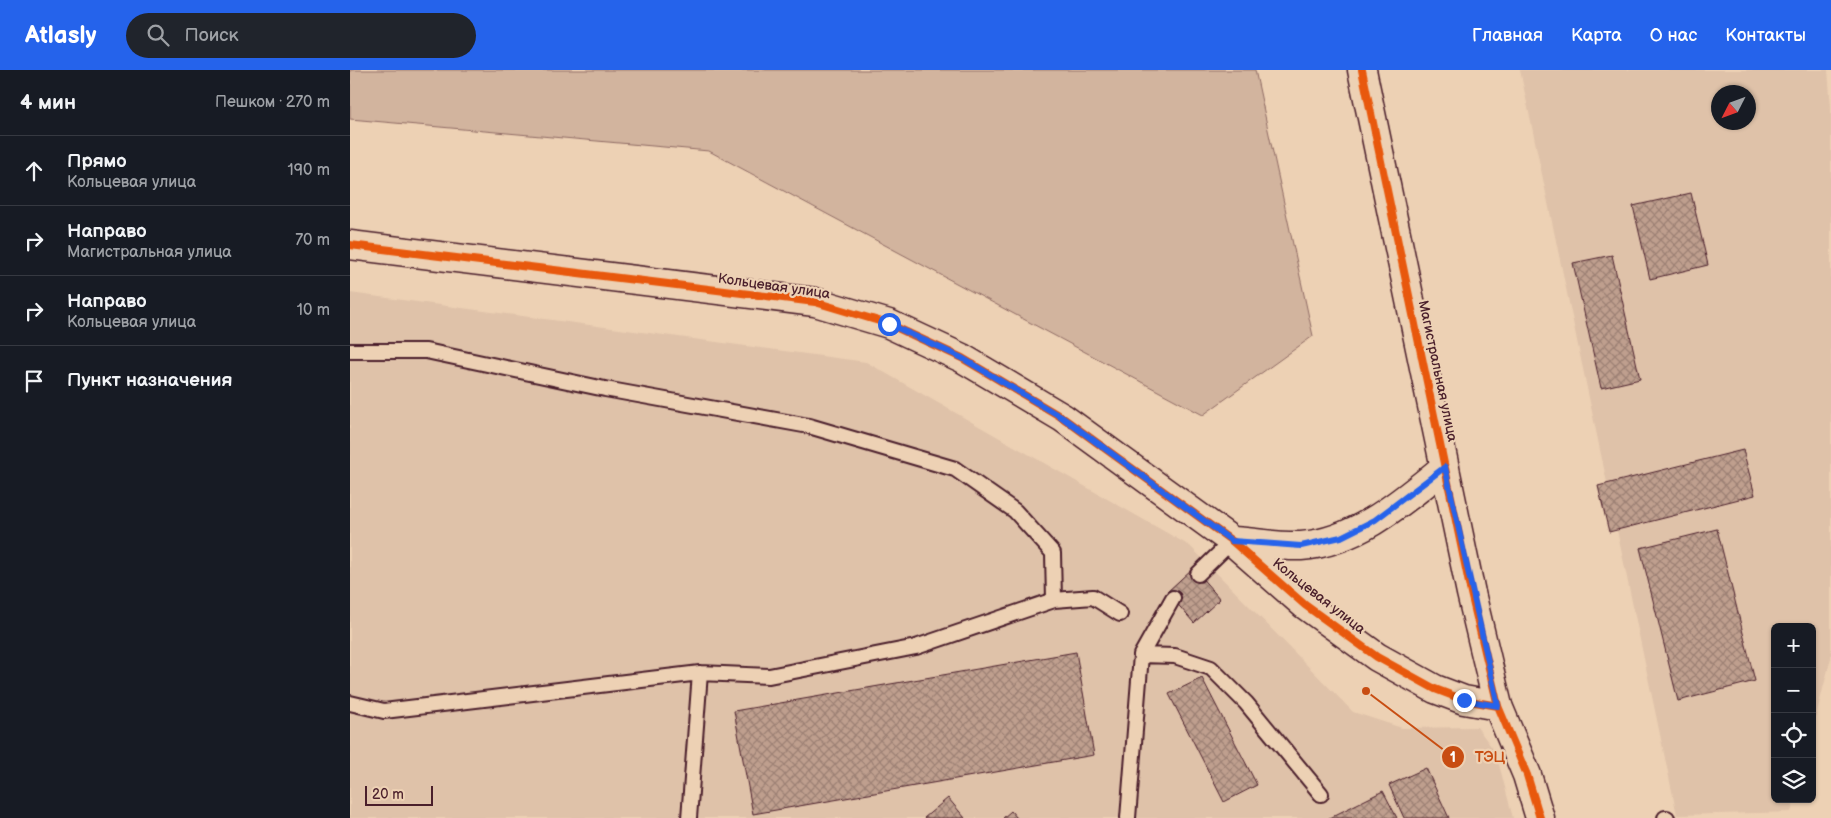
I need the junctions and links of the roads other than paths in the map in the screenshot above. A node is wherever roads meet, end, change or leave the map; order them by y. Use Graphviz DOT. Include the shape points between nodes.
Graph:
graph roads {
  1 [pos="1362,70"];
  2 [pos="350,245"];
  3 [pos="350,352"];
  4 [pos="1445,467"];
  5 [pos="1232,541"];
  6 [pos="1198,574"];
  7 [pos="1173,598"];
  8 [pos="1054,600"];
  9 [pos="1120,614"];
  10 [pos="1141,655"];
  11 [pos="700,673"];
  12 [pos="350,703"];
  13 [pos="1498,706"];
  14 [pos="1321,794"];
  15 [pos="690,818"];
  16 [pos="1128,818"];
  17 [pos="1540,818"];
  1 -- 4 [label="street, Магистральная улица"];
  2 -- 5 [label="street, Кольцевая улица" via="815,302 889,324 962,358 1063,418"];
  3 -- 8 [label="lane" via="426,351 606,389 809,426 955,469 1015,511 1053,553"];
  4 -- 5 [label="street, Кольцевая улица" via="1375,520 1341,537 1301,546"];
  4 -- 13 [label="street, Магистральная улица"];
  5 -- 6 [label="lane"];
  5 -- 13 [label="street, Кольцевая улица" via="1305,604 1377,657 1436,689 1464,700"];
  7 -- 10 [label="lane"];
  8 -- 9 [label="lane" via="1092,596"];
  8 -- 11 [label="lane" via="916,648 769,676"];
  10 -- 14 [label="lane" via="1175,656 1211,668 1246,702"];
  10 -- 16 [label="lane"];
  11 -- 12 [label="lane" via="384,711"];
  11 -- 15 [label="lane"];
  13 -- 17 [label="street, Магистральная улица" via="1527,775"];
}
